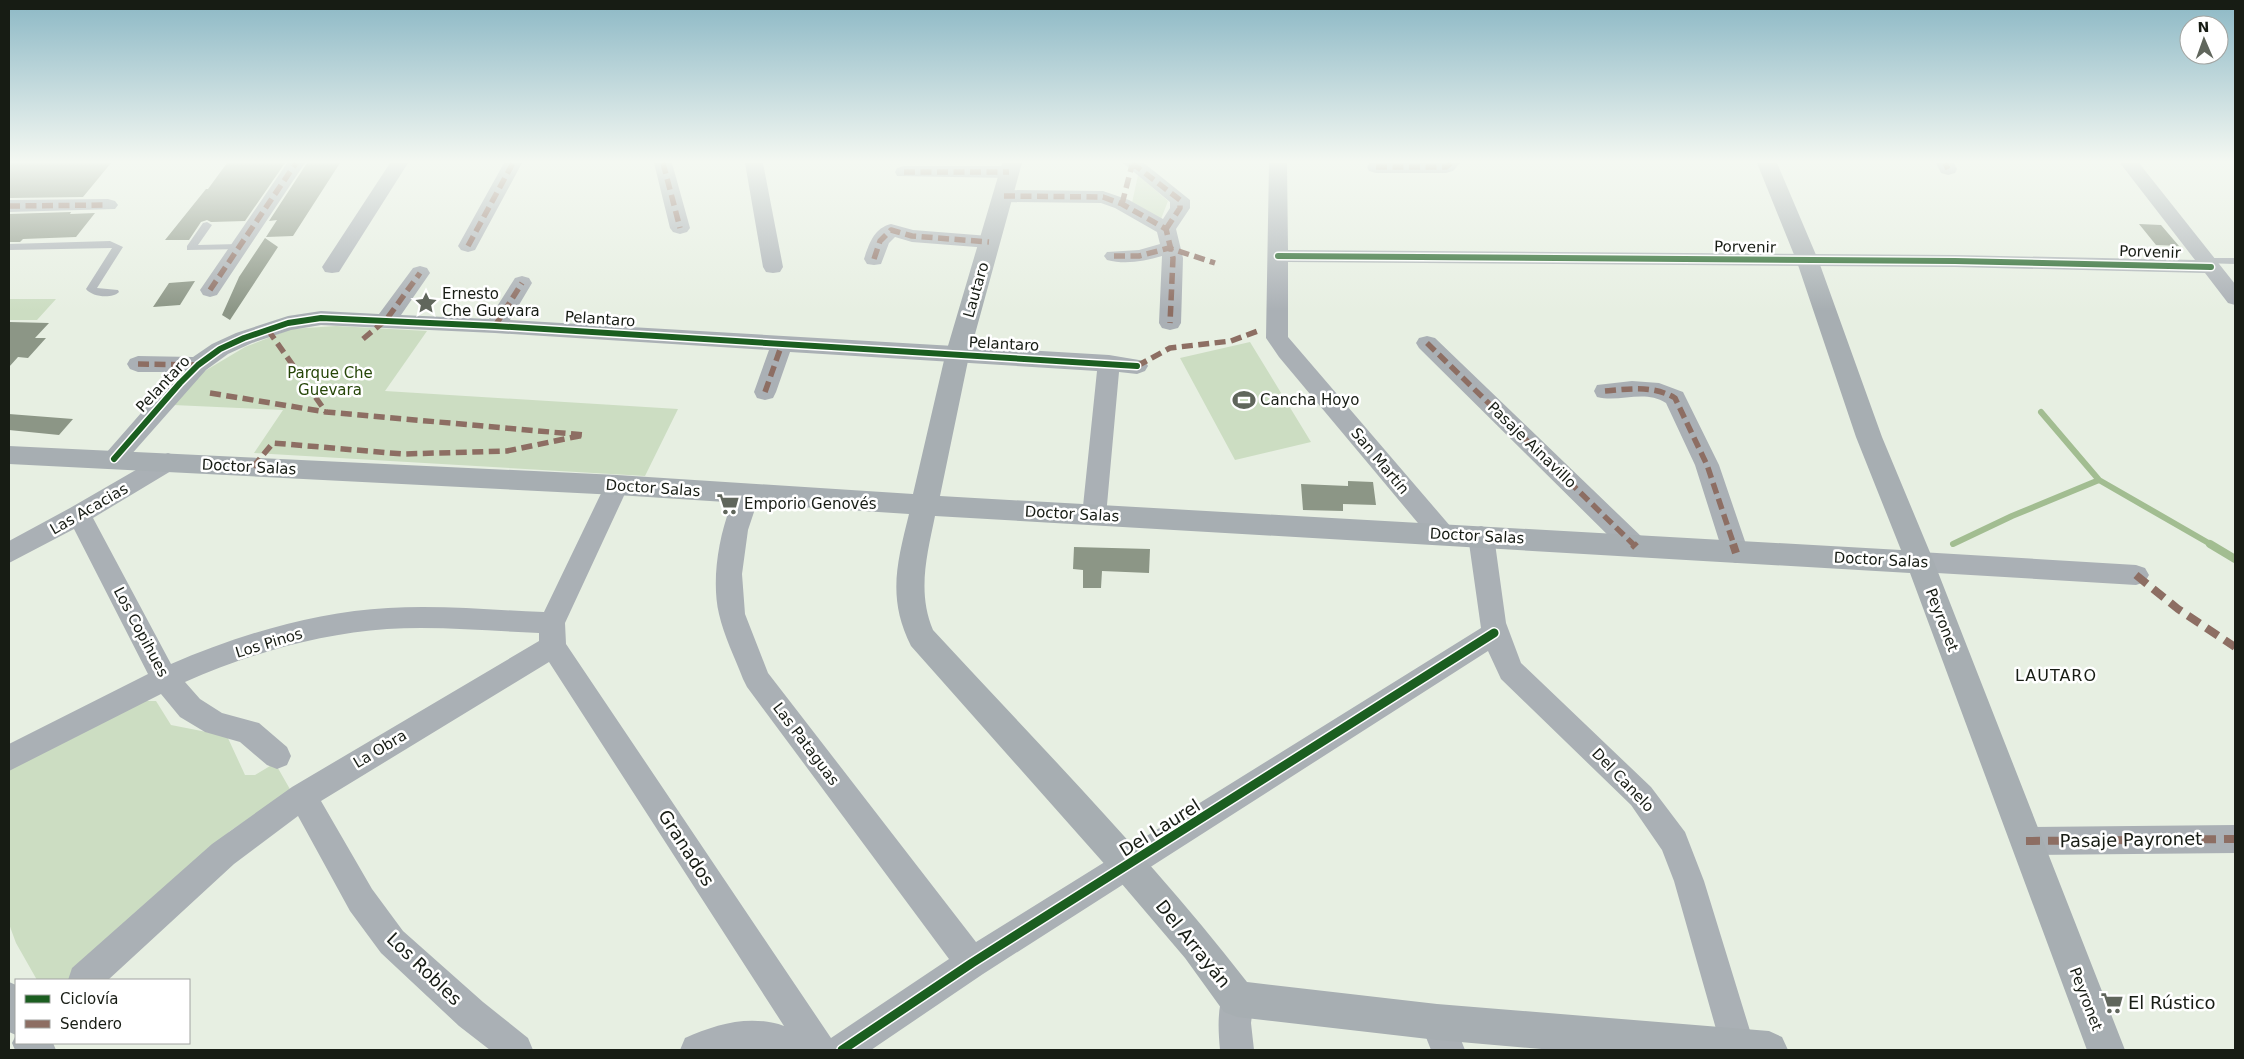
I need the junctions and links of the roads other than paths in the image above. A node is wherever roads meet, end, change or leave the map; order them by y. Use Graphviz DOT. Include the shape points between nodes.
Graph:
graph roads {
  1 [pos="262,212"];
  2 [pos="368,212"];
  3 [pos="486,212"];
  4 [pos="676,212"];
  5 [pos="763,212"];
  6 [pos="999,212"];
  7 [pos="1133,212"];
  8 [pos="1178,212"];
  9 [pos="1278,212"];
  10 [pos="1787,212"];
  11 [pos="2168,212"];
  12 [pos="207,225"];
  13 [pos="680,228"];
  14 [pos="1168,239"];
  15 [pos="989,242"];
  16 [pos="468,246"];
  17 [pos="9,247"];
  18 [pos="239,247"];
  19 [pos="1114,256"];
  20 [pos="1278,256"];
  21 [pos="874,259"];
  22 [pos="2235,261"];
  23 [pos="1808,262"];
  24 [pos="2208,264"];
  25 [pos="332,267"];
  26 [pos="773,268"];
  27 [pos="420,273"];
  28 [pos="522,283"];
  29 [pos="210,290"];
  30 [pos="114,292"];
  31 [pos="2235,298"];
  32 [pos="386,320"];
  33 [pos="1170,323"];
  34 [pos="494,326"];
  35 [pos="1427,343"];
  36 [pos="782,344"];
  37 [pos="957,356"];
  38 [pos="1109,363"];
  39 [pos="138,364"];
  40 [pos="198,365"];
  41 [pos="1137,366"];
  42 [pos="1605,391"];
  43 [pos="765,392"];
  44 [pos="9,455"];
  45 [pos="114,458"];
  46 [pos="168,462"];
  47 [pos="618,485"];
  48 [pos="748,494"];
  49 [pos="925,506"];
  50 [pos="79,515"];
  51 [pos="1094,516"];
  52 [pos="1442,534"];
  53 [pos="1481,536"];
  54 [pos="1636,547"];
  55 [pos="9,553"];
  56 [pos="1736,553"];
  57 [pos="1920,562"];
  58 [pos="2136,575"];
  59 [pos="1494,633"];
  60 [pos="552,635"];
  61 [pos="165,679"];
  62 [pos="277,756"];
  63 [pos="9,758"];
  64 [pos="302,796"];
  65 [pos="2235,839"];
  66 [pos="2026,841"];
  67 [pos="1128,866"];
  68 [pos="972,963"];
  69 [pos="85,979"];
  70 [pos="1238,999"];
  71 [pos="9,1000"];
  72 [pos="15,1015"];
  73 [pos="1443,1036"];
  74 [pos="1753,1049"];
  75 [pos="516,1050"];
  76 [pos="697,1050"];
  77 [pos="801,1050"];
  78 [pos="819,1050"];
  79 [pos="842,1050"];
  80 [pos="1237,1050"];
  81 [pos="2106,1050"];
  1 -- 18 [label="street"];
  2 -- 25 [label="street"];
  3 -- 16 [label="street"];
  4 -- 13 [label="street"];
  5 -- 26 [label="street"];
  6 -- 15 [label="main road, Lautaro"];
  7 -- 14 [label="street"];
  8 -- 14 [label="street"];
  9 -- 20 [label="street, San Martín"];
  10 -- 23 [label="main road, Peyronet"];
  11 -- 24 [label="street"];
  12 -- 18 [label="lane" via="191,248"];
  14 -- 19 [label="street" via="1139,256"];
  14 -- 33 [label="street" via="1172,258"];
  15 -- 21 [label="street" via="912,236 891,230 880,241"];
  15 -- 37 [label="main road, Lautaro"];
  17 -- 30 [label="lane" via="110,244 118,247 91,289 94,292"];
  18 -- 29 [label="street"];
  20 -- 23 [label="street, Porvenir"];
  20 -- 52 [label="street, San Martín" via="1278,338"];
  22 -- 24 [label="lane"];
  23 -- 24 [label="street, Porvenir" via="1956,260"];
  23 -- 57 [label="main road, Peyronet" via="1869,437"];
  24 -- 31 [label="street"];
  27 -- 32 [label="street"];
  28 -- 34 [label="street"];
  32 -- 34 [label="street, Pelantaro"];
  32 -- 40 [label="street, Pelantaro" via="321,318 288,323 220,349"];
  34 -- 36 [label="street, Pelantaro"];
  35 -- 54 [label="street, Pasaje Ainavillo"];
  36 -- 37 [label="street, Pelantaro"];
  36 -- 43 [label="street"];
  37 -- 38 [label="street, Pelantaro"];
  37 -- 49 [label="main road, Lautaro"];
  38 -- 41 [label="street, Pelantaro"];
  38 -- 51 [label="street"];
  39 -- 40 [label="street"];
  40 -- 45 [label="street, Pelantaro"];
  42 -- 56 [label="street" via="1655,389 1675,398 1707,465"];
  44 -- 45 [label="main road, Doctor Salas"];
  45 -- 46 [label="main road, Doctor Salas"];
  46 -- 47 [label="main road, Doctor Salas"];
  46 -- 50 [label="street, Las Acacias"];
  47 -- 48 [label="main road, Doctor Salas"];
  47 -- 60 [label="street"];
  48 -- 49 [label="main road, Doctor Salas"];
  48 -- 68 [label="street, Las Pataguas" via="735,530 729,574 732,614 757,679"];
  49 -- 51 [label="main road, Doctor Salas"];
  49 -- 67 [label="main road, Del Arrayán" via="908,590 913,618 921,637"];
  50 -- 55 [label="street, Las Acacias"];
  50 -- 61 [label="street, Los Copihues"];
  51 -- 52 [label="main road, Doctor Salas"];
  52 -- 53 [label="main road, Doctor Salas"];
  53 -- 54 [label="main road, Doctor Salas"];
  53 -- 59 [label="street, Del Canelo"];
  54 -- 56 [label="main road, Doctor Salas"];
  56 -- 57 [label="main road, Doctor Salas"];
  57 -- 58 [label="street, Doctor Salas"];
  57 -- 66 [label="main road, Peyronet"];
  59 -- 67 [label="street, Del Laurel"];
  59 -- 74 [label="street, Del Canelo" via="1500,653 1511,671 1641,796 1674,842"];
  60 -- 61 [label="street, Los Pinos" via="414,618 365,621 318,628 253,646"];
  60 -- 64 [label="street, La Obra"];
  60 -- 78 [label="street, Granados"];
  61 -- 62 [label="street, Los Copihues" via="190,708 215,722 249,732"];
  61 -- 63 [label="street, Los Pinos"];
  64 -- 69 [label="street, La Obra" via="222,854"];
  64 -- 75 [label="street, Los Robles" via="361,900 392,942"];
  65 -- 66 [label="street, Pasaje Payronet"];
  66 -- 81 [label="main road, Peyronet"];
  67 -- 68 [label="street, Del Laurel"];
  67 -- 70 [label="main road, Del Arrayán"];
  68 -- 79 [label="street, Del Laurel"];
  70 -- 73 [label="main road, Del Arrayán"];
  70 -- 80 [label="street" via="1234,1024"];
  71 -- 72 [label="main road"];
  73 -- 74 [label="main road, Del Arrayán"];
  76 -- 77 [label="street" via="756,1037 778,1040"];
}
